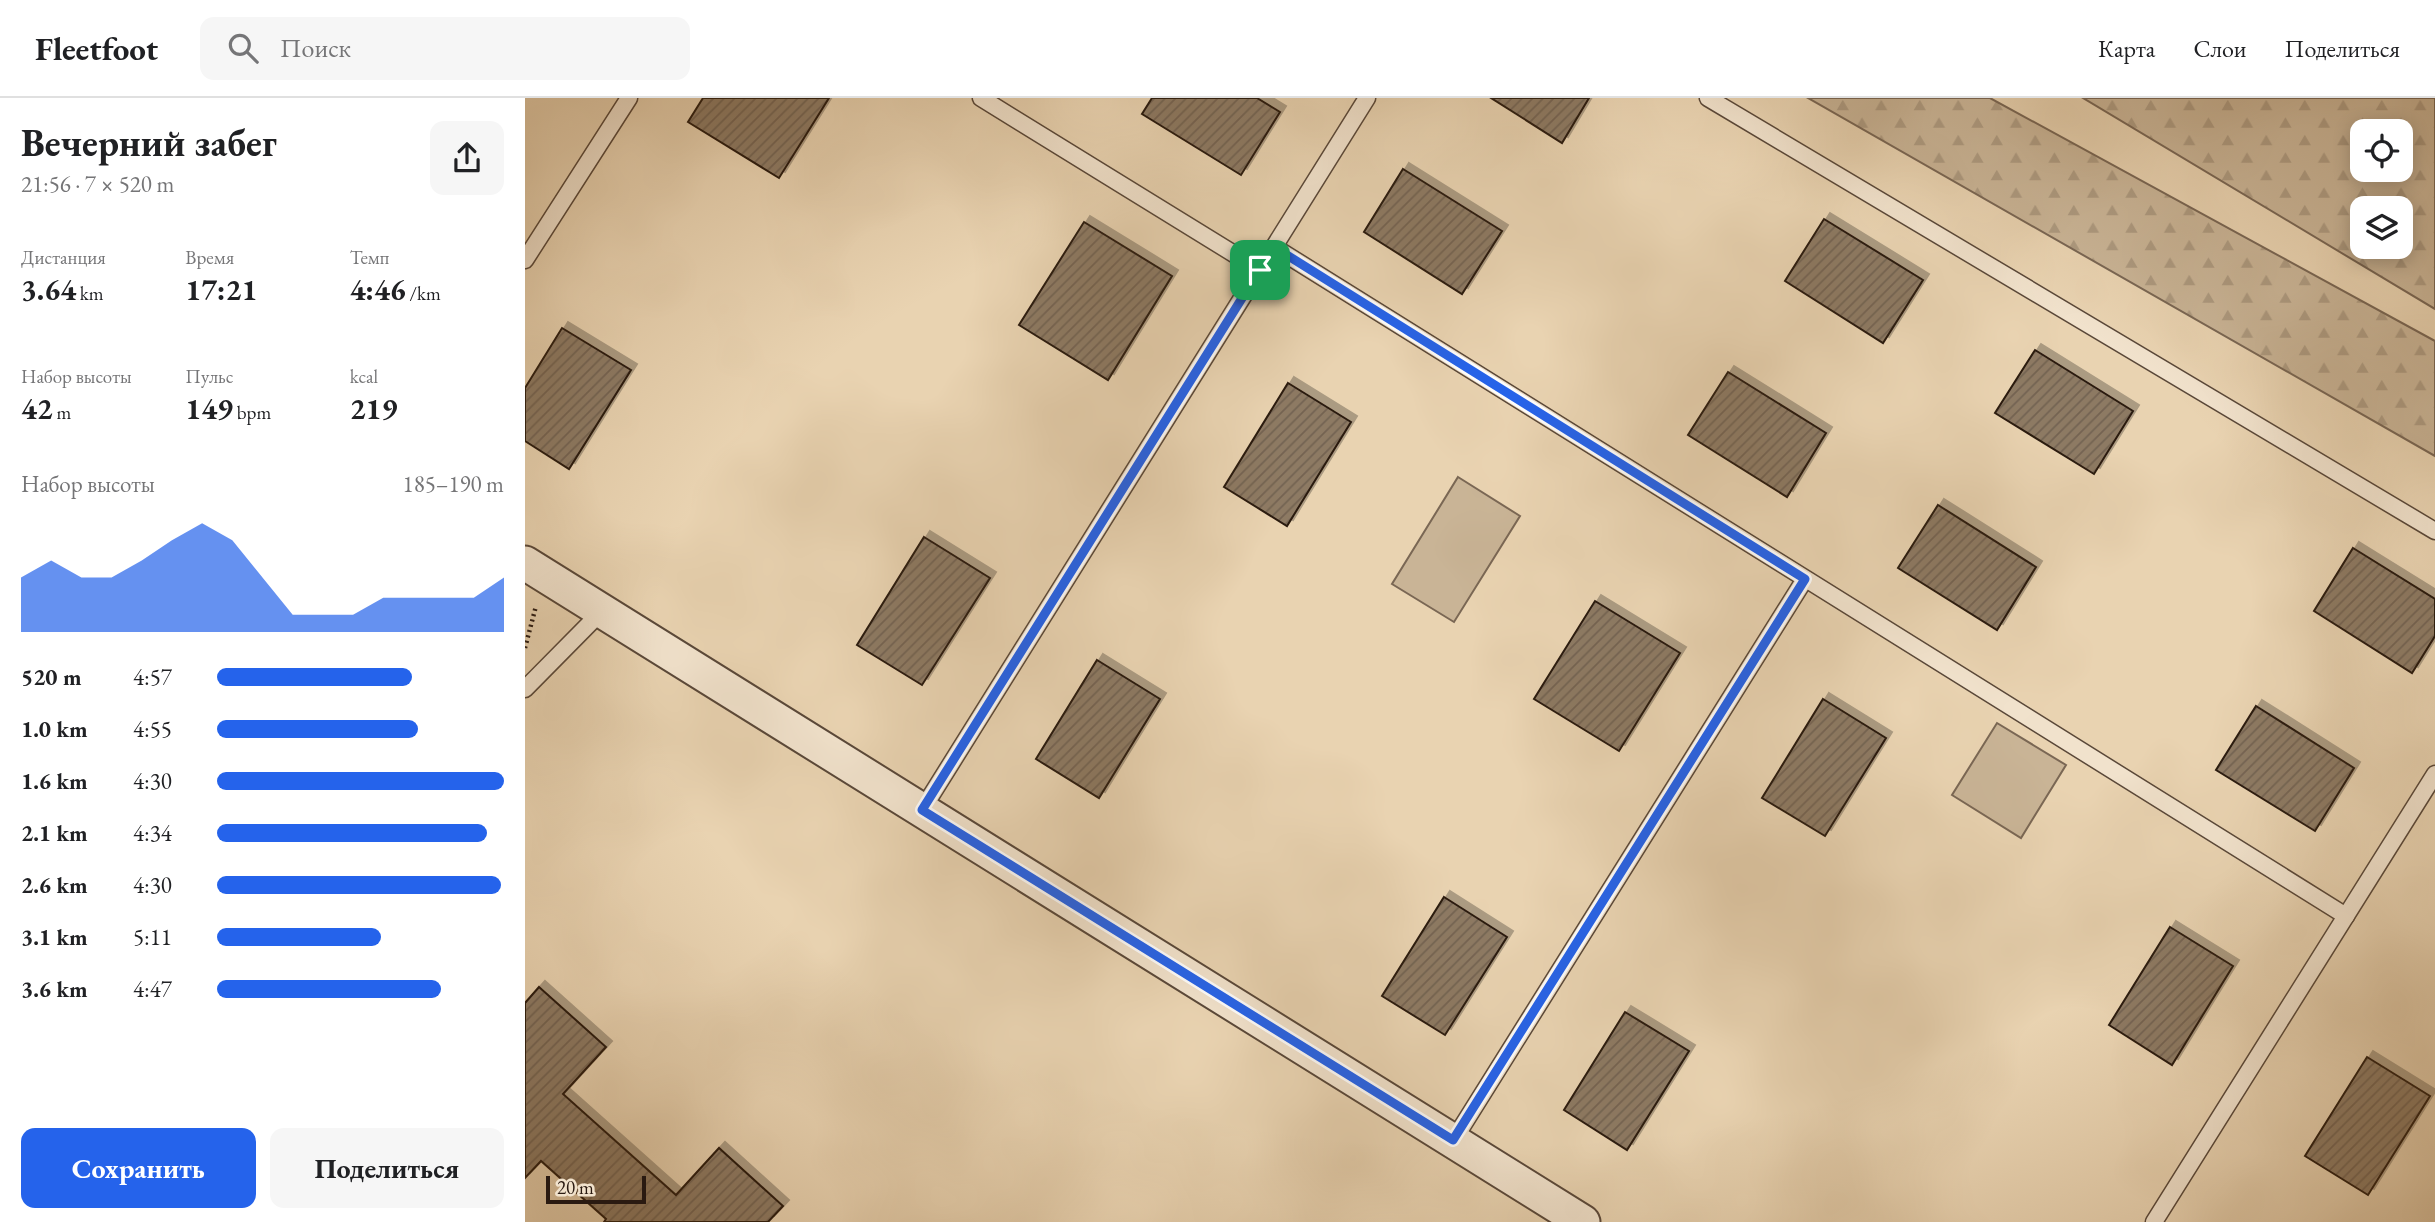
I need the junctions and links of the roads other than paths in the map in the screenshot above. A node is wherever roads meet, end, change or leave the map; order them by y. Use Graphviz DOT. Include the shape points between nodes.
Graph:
graph roads {
  1 [pos="629,98"];
  2 [pos="981,98"];
  3 [pos="1367,98"];
  4 [pos="1708,98"];
  5 [pos="1002,103"];
  6 [pos="1274,247"];
  7 [pos="525,260"];
  8 [pos="1260,270"];
  9 [pos="2435,531"];
  10 [pos="525,563"];
  11 [pos="1805,579"];
  12 [pos="602,611"];
  13 [pos="525,689"];
  14 [pos="2435,774"];
  15 [pos="922,810"];
  16 [pos="2346,916"];
  17 [pos="1453,1140"];
  18 [pos="1570,1219"];
  19 [pos="2154,1222"];
  1 -- 7 [label="lane"];
  2 -- 5 [label="lane"];
  3 -- 6 [label="lane"];
  4 -- 9 [label="lane"];
  5 -- 8 [label="lane"];
  6 -- 8 [label="lane"];
  6 -- 11 [label="lane"];
  8 -- 15 [label="lane"];
  10 -- 12 [label="street"];
  11 -- 16 [label="lane"];
  11 -- 17 [label="lane"];
  12 -- 13 [label="lane"];
  12 -- 15 [label="street"];
  14 -- 16 [label="lane"];
  15 -- 17 [label="street"];
  16 -- 19 [label="lane"];
  17 -- 18 [label="street"];
}
